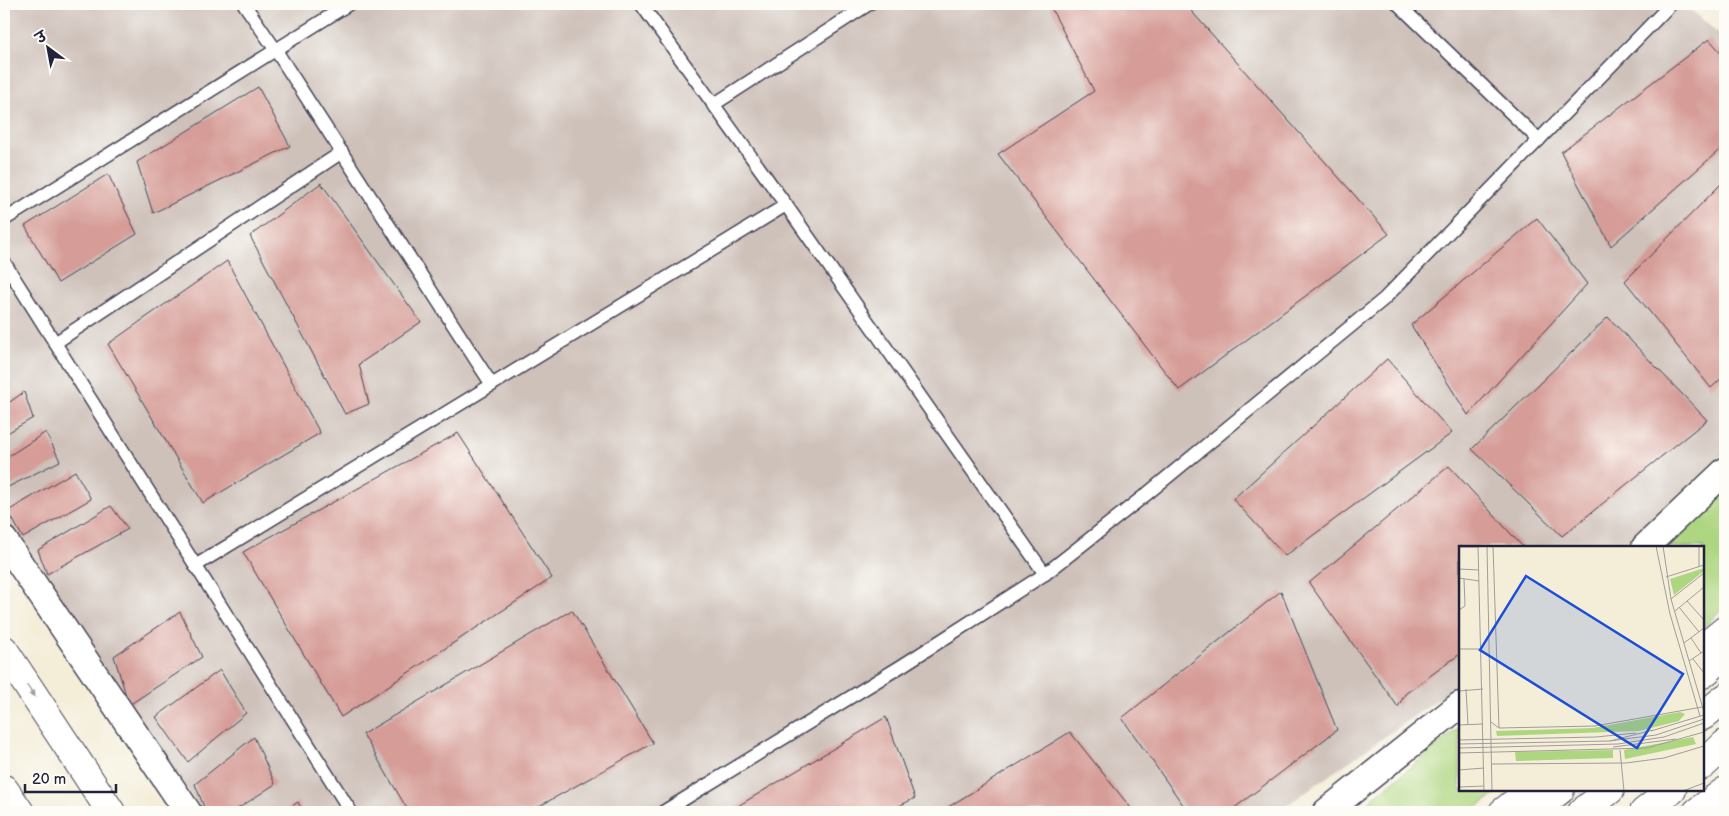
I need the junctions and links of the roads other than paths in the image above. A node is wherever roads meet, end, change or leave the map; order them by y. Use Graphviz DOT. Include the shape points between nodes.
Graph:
graph roads {
  1 [pos="244,4"];
  2 [pos="349,4"];
  3 [pos="641,4"];
  4 [pos="869,4"];
  5 [pos="1398,4"];
  6 [pos="1671,4"];
  7 [pos="275,49"];
  8 [pos="713,105"];
  9 [pos="1539,140"];
  10 [pos="342,152"];
  11 [pos="786,206"];
  12 [pos="4,220"];
  13 [pos="4,262"];
  14 [pos="55,343"];
  15 [pos="492,385"];
  16 [pos="1725,471"];
  17 [pos="4,540"];
  18 [pos="1646,546"];
  19 [pos="195,566"];
  20 [pos="1045,574"];
  21 [pos="1725,630"];
  22 [pos="1704,647"];
  23 [pos="4,650"];
  24 [pos="1725,655"];
  25 [pos="1704,673"];
  26 [pos="1725,698"];
  27 [pos="1459,706"];
  28 [pos="1704,715"];
  29 [pos="1725,744"];
  30 [pos="1704,764"];
  31 [pos="1530,791"];
  32 [pos="1559,791"];
  33 [pos="1609,791"];
  34 [pos="1671,791"];
  35 [pos="1725,791"];
  36 [pos="111,812"];
  37 [pos="188,812"];
  38 [pos="351,812"];
  39 [pos="663,812"];
  40 [pos="1326,812"];
  41 [pos="1503,812"];
  42 [pos="1533,812"];
  43 [pos="1582,812"];
  44 [pos="1644,812"];
  45 [pos="1697,812"];
  1 -- 7 [label="lane"];
  2 -- 7 [label="lane"];
  3 -- 8 [label="lane"];
  4 -- 8 [label="lane"];
  5 -- 9 [label="lane"];
  6 -- 9 [label="lane"];
  7 -- 10 [label="lane"];
  7 -- 12 [label="lane"];
  8 -- 11 [label="lane"];
  9 -- 20 [label="lane" via="1384,299"];
  10 -- 14 [label="lane"];
  10 -- 15 [label="lane"];
  11 -- 15 [label="lane"];
  11 -- 20 [label="lane"];
  13 -- 14 [label="lane"];
  14 -- 19 [label="lane"];
  15 -- 19 [label="lane"];
  16 -- 18 [label="street"];
  17 -- 37 [label="street"];
  19 -- 38 [label="lane"];
  20 -- 39 [label="lane"];
  21 -- 22 [label="main road"];
  23 -- 36 [label="main road, one-way"];
  24 -- 25 [label="main road"];
  26 -- 28 [label="main road"];
  27 -- 40 [label="street"];
  29 -- 30 [label="main road"];
  31 -- 41 [label="main road"];
  32 -- 42 [label="main road"];
  33 -- 43 [label="main road"];
  34 -- 44 [label="main road"];
  35 -- 45 [label="main road"];
}
